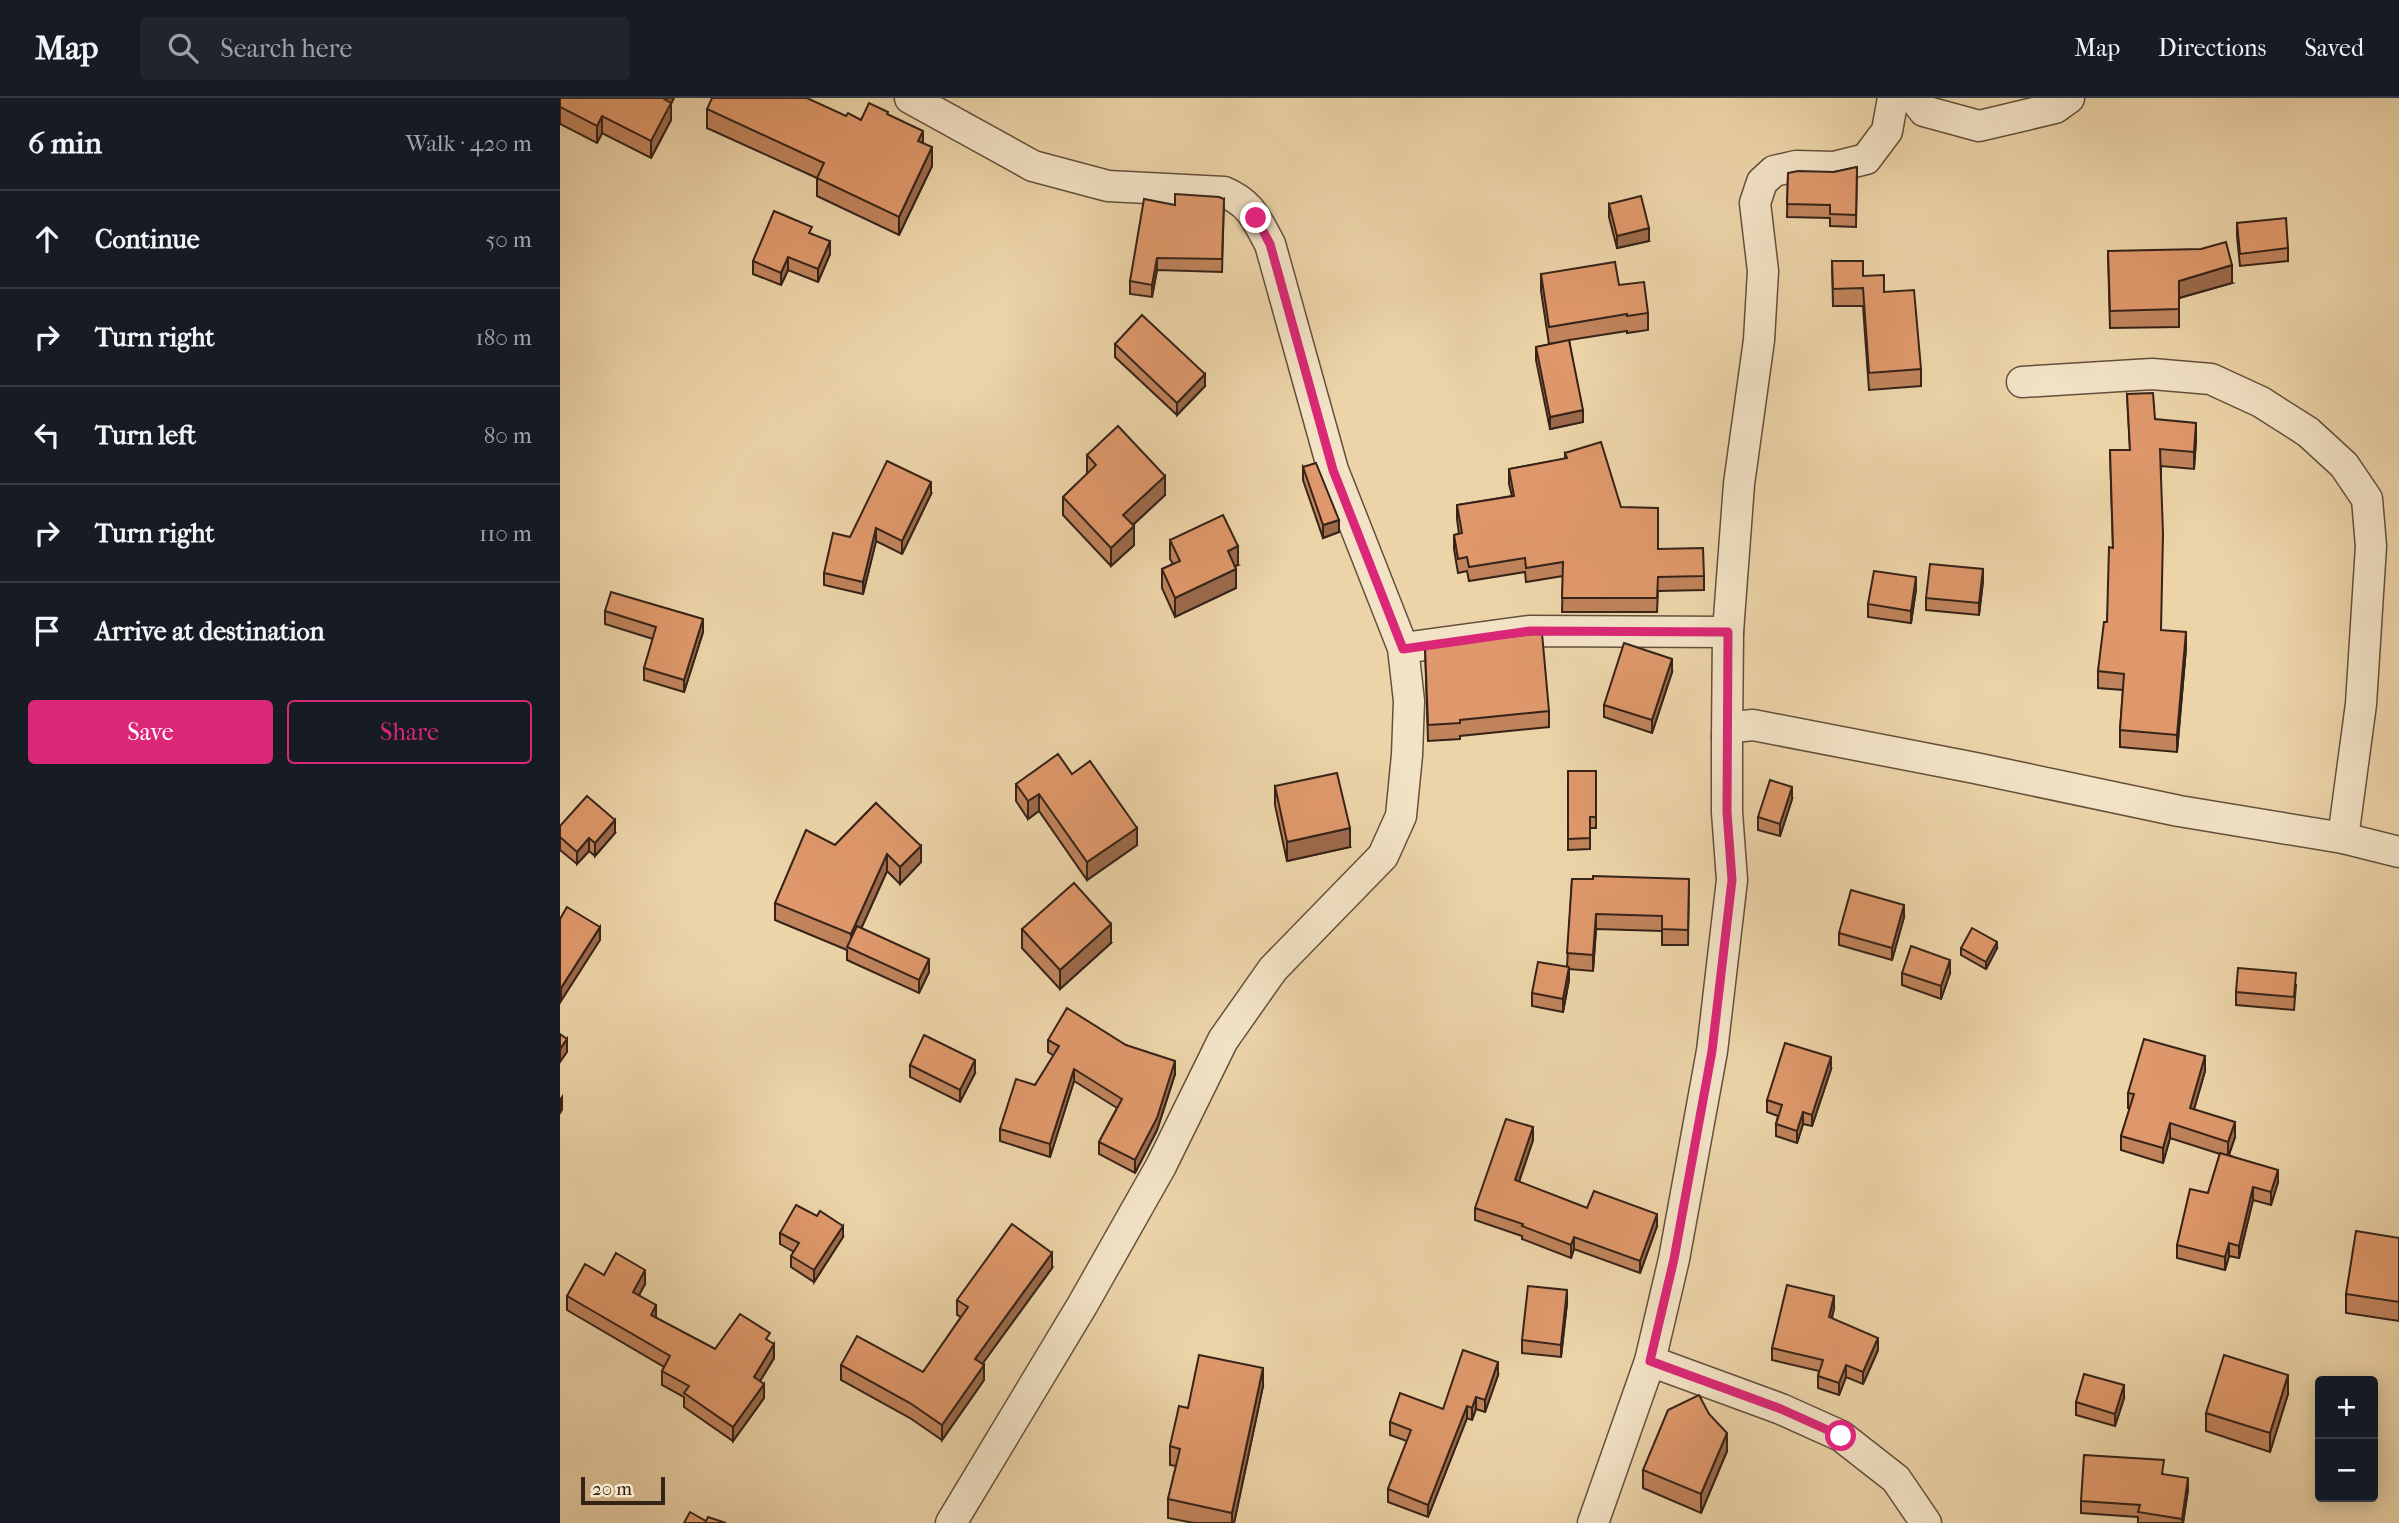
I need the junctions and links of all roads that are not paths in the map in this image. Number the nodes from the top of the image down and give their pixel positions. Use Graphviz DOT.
graph roads {
  1 [pos="910,98"];
  2 [pos="1893,98"];
  3 [pos="1914,98"];
  4 [pos="2069,98"];
  5 [pos="2022,382"];
  6 [pos="1728,632"];
  7 [pos="1403,649"];
  8 [pos="1727,737"];
  9 [pos="2343,838"];
  10 [pos="2399,852"];
  11 [pos="1650,1361"];
  12 [pos="951,1523"];
  13 [pos="1593,1523"];
  14 [pos="1926,1523"];
  1 -- 7 [label="street"];
  2 -- 6 [label="street"];
  3 -- 4 [label="street"];
  5 -- 9 [label="street"];
  6 -- 7 [label="street"];
  6 -- 8 [label="street"];
  7 -- 12 [label="street"];
  8 -- 9 [label="street"];
  8 -- 11 [label="street"];
  9 -- 10 [label="street"];
  11 -- 13 [label="street"];
  11 -- 14 [label="street"];
}
